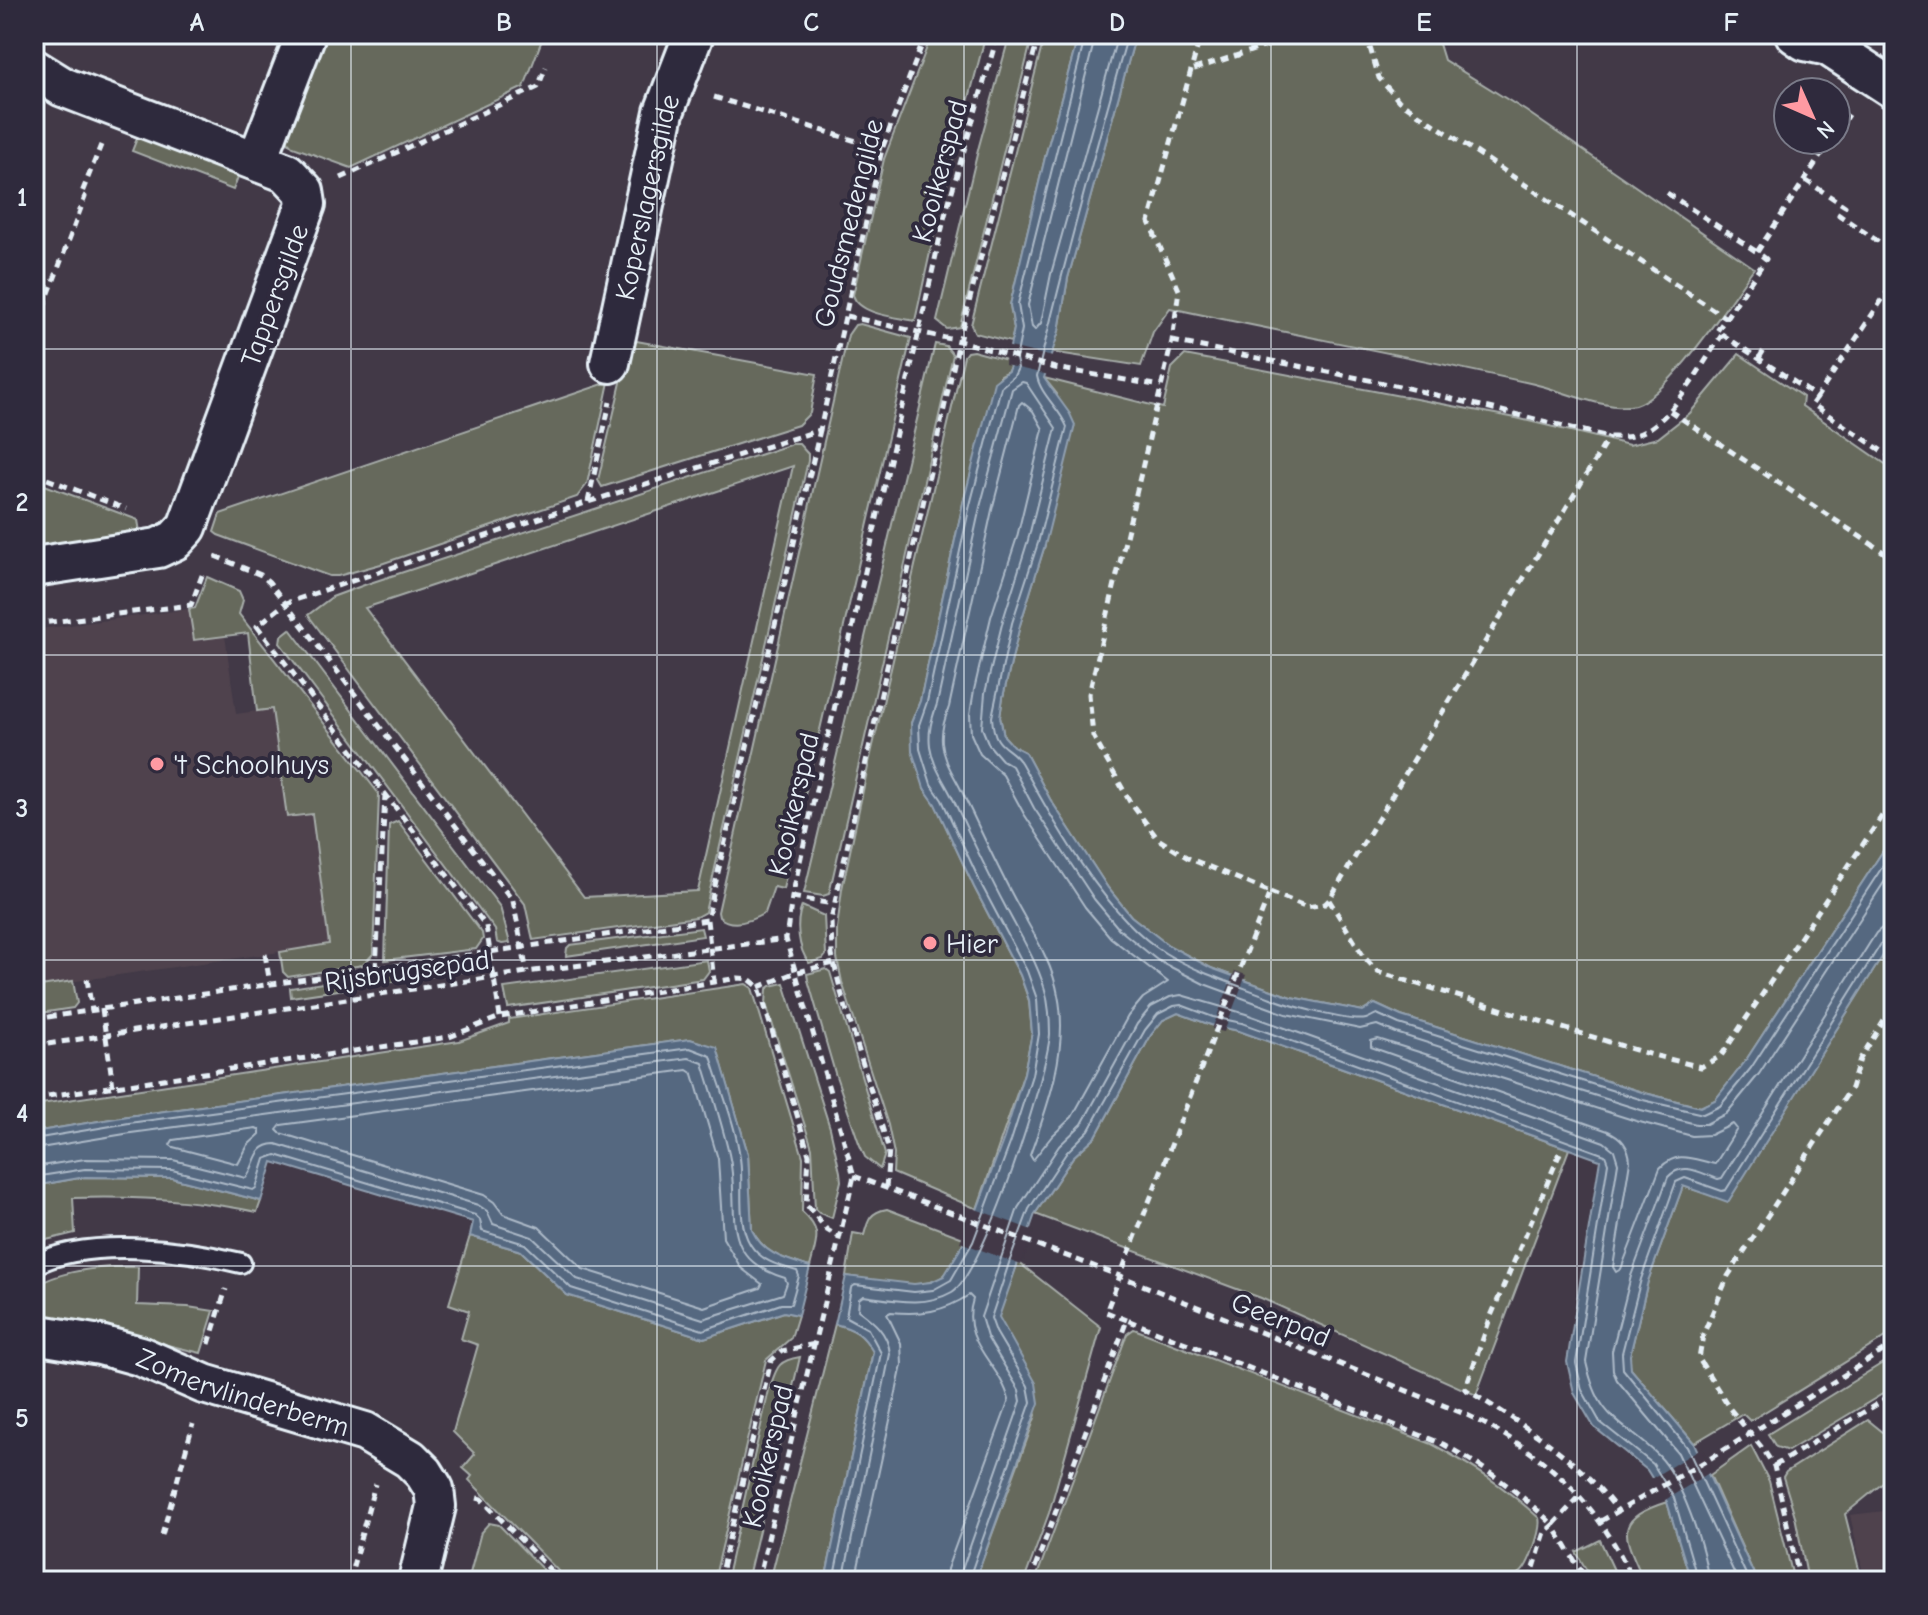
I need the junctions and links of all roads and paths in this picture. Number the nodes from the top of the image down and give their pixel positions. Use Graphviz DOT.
graph roads {
  1 [pos="306,34"];
  2 [pos="694,34"];
  3 [pos="926,34"];
  4 [pos="998,34"];
  5 [pos="1039,34"];
  6 [pos="1201,34"];
  7 [pos="1304,34"];
  8 [pos="1366,34"];
  9 [pos="1795,34"];
  10 [pos="546,67"];
  11 [pos="34,69"];
  12 [pos="1193,69"];
  13 [pos="674,85"];
  14 [pos="1894,89"];
  15 [pos="116,107"];
  16 [pos="882,149"];
  17 [pos="1821,156"];
  18 [pos="257,161"];
  19 [pos="1805,180"];
  20 [pos="304,191"];
  21 [pos="1667,193"];
  22 [pos="1757,252"];
  23 [pos="1894,252"];
  24 [pos="1894,282"];
  25 [pos="846,315"];
  26 [pos="1726,318"];
  27 [pos="920,332"];
  28 [pos="34,333"];
  29 [pos="1722,335"];
  30 [pos="959,341"];
  31 [pos="1172,341"];
  32 [pos="1766,347"];
  33 [pos="1759,358"];
  34 [pos="610,363"];
  35 [pos="1161,386"];
  36 [pos="1817,397"];
  37 [pos="1670,411"];
  38 [pos="820,430"];
  39 [pos="1609,437"];
  40 [pos="1894,459"];
  41 [pos="34,474"];
  42 [pos="588,502"];
  43 [pos="175,540"];
  44 [pos="210,554"];
  45 [pos="1894,559"];
  46 [pos="34,567"];
  47 [pos="286,603"];
  48 [pos="34,624"];
  49 [pos="385,794"];
  50 [pos="1894,798"];
  51 [pos="1270,892"];
  52 [pos="792,897"];
  53 [pos="1329,900"];
  54 [pos="833,904"];
  55 [pos="707,920"];
  56 [pos="786,939"];
  57 [pos="524,947"];
  58 [pos="710,947"];
  59 [pos="490,952"];
  60 [pos="265,954"];
  61 [pos="834,963"];
  62 [pos="376,969"];
  63 [pos="527,972"];
  64 [pos="794,973"];
  65 [pos="493,977"];
  66 [pos="87,979"];
  67 [pos="714,981"];
  68 [pos="270,985"];
  69 [pos="759,987"];
  70 [pos="1894,1005"];
  71 [pos="102,1009"];
  72 [pos="92,1011"];
  73 [pos="500,1017"];
  74 [pos="34,1019"];
  75 [pos="106,1035"];
  76 [pos="34,1046"];
  77 [pos="113,1086"];
  78 [pos="34,1098"];
  79 [pos="1560,1153"];
  80 [pos="854,1176"];
  81 [pos="886,1188"];
  82 [pos="839,1237"];
  83 [pos="241,1263"];
  84 [pos="34,1265"];
  85 [pos="1120,1276"];
  86 [pos="1127,1320"];
  87 [pos="216,1322"];
  88 [pos="34,1334"];
  89 [pos="815,1344"];
  90 [pos="1894,1344"];
  91 [pos="209,1345"];
  92 [pos="204,1384"];
  93 [pos="1894,1394"];
  94 [pos="1750,1432"];
  95 [pos="385,1444"];
  96 [pos="1774,1466"];
  97 [pos="434,1489"];
  98 [pos="1580,1496"];
  99 [pos="1618,1511"];
  100 [pos="1601,1521"];
  101 [pos="1553,1525"];
  102 [pos="162,1535"];
  103 [pos="34,1572"];
  104 [pos="1530,1580"];
  105 [pos="78,1581"];
  106 [pos="349,1581"];
  107 [pos="418,1581"];
  108 [pos="561,1581"];
  109 [pos="719,1581"];
  110 [pos="758,1581"];
  111 [pos="1030,1581"];
  112 [pos="1518,1581"];
  113 [pos="1587,1581"];
  114 [pos="1633,1581"];
  115 [pos="1800,1581"];
  1 -- 18 [label="street"];
  2 -- 13 [label="street, Koperslagersgilde"];
  3 -- 16 [label="path, Goudsmedengilde"];
  4 -- 27 [label="path, Kooikerspad"];
  5 -- 30 [label="path"];
  6 -- 12 [label="path"];
  7 -- 12 [label="path"];
  8 -- 26 [label="path"];
  9 -- 14 [label="street"];
  10 -- 20 [label="path"];
  11 -- 15 [label="street, Tappersgilde"];
  12 -- 31 [label="path"];
  13 -- 16 [label="path"];
  13 -- 34 [label="street, Koperslagersgilde"];
  15 -- 18 [label="street, Tappersgilde"];
  15 -- 28 [label="path"];
  16 -- 25 [label="path, Goudsmedengilde"];
  17 -- 19 [label="path"];
  18 -- 20 [label="street, Tappersgilde"];
  19 -- 22 [label="path"];
  19 -- 23 [label="path"];
  20 -- 43 [label="street, Tappersgilde"];
  21 -- 22 [label="path"];
  22 -- 26 [label="path"];
  24 -- 36 [label="path"];
  25 -- 27 [label="path"];
  25 -- 38 [label="path, Goudsmedengilde"];
  26 -- 29 [label="path"];
  27 -- 30 [label="path"];
  27 -- 52 [label="path, Kooikerspad"];
  29 -- 33 [label="path"];
  29 -- 37 [label="path"];
  30 -- 35 [label="path"];
  30 -- 54 [label="path"];
  31 -- 35 [label="path"];
  31 -- 39 [label="path"];
  32 -- 33 [label="path"];
  33 -- 36 [label="path"];
  34 -- 42 [label="path"];
  35 -- 51 [label="path"];
  36 -- 40 [label="path"];
  37 -- 39 [label="path"];
  37 -- 45 [label="path"];
  38 -- 42 [label="path"];
  38 -- 55 [label="path, Goudsmedengilde"];
  39 -- 53 [label="path"];
  41 -- 43 [label="path"];
  42 -- 47 [label="path"];
  43 -- 44 [label="path"];
  43 -- 46 [label="street"];
  44 -- 47 [label="path"];
  44 -- 48 [label="path"];
  47 -- 49 [label="path"];
  47 -- 57 [label="path"];
  49 -- 59 [label="path"];
  49 -- 62 [label="path"];
  50 -- 53 [label="path"];
  51 -- 53 [label="path"];
  51 -- 85 [label="path"];
  52 -- 54 [label="path"];
  52 -- 56 [label="path, Kooikerspad"];
  54 -- 61 [label="path"];
  55 -- 57 [label="path"];
  55 -- 58 [label="path, Goudsmedengilde"];
  56 -- 58 [label="path, Rijsbrugsepad"];
  56 -- 64 [label="path, Kooikerspad"];
  57 -- 59 [label="path"];
  57 -- 63 [label="path"];
  58 -- 63 [label="path, Rijsbrugsepad"];
  58 -- 67 [label="path, Goudsmedengilde"];
  59 -- 62 [label="path"];
  59 -- 65 [label="path"];
  60 -- 68 [label="path"];
  61 -- 64 [label="path"];
  61 -- 81 [label="path"];
  62 -- 68 [label="path"];
  63 -- 65 [label="path, Rijsbrugsepad"];
  64 -- 69 [label="path"];
  64 -- 80 [label="path, Kooikerspad"];
  65 -- 73 [label="path"];
  65 -- 75 [label="path, Rijsbrugsepad"];
  66 -- 72 [label="path"];
  67 -- 69 [label="path"];
  67 -- 73 [label="path"];
  68 -- 71 [label="path"];
  69 -- 82 [label="path"];
  70 -- 94 [label="path"];
  71 -- 72 [label="path"];
  71 -- 75 [label="path"];
  72 -- 74 [label="path"];
  73 -- 77 [label="path"];
  75 -- 76 [label="path, Rijsbrugsepad"];
  75 -- 77 [label="path"];
  77 -- 78 [label="path"];
  79 -- 99 [label="path"];
  80 -- 81 [label="path, Geerpad"];
  80 -- 82 [label="path, Kooikerspad"];
  81 -- 85 [label="path, Geerpad"];
  82 -- 89 [label="path, Kooikerspad"];
  83 -- 84 [label="lane"];
  85 -- 86 [label="path"];
  85 -- 98 [label="path, Geerpad"];
  86 -- 101 [label="path"];
  86 -- 111 [label="path"];
  87 -- 91 [label="path"];
  88 -- 92 [label="street, Zomervlinderberm"];
  89 -- 109 [label="path"];
  89 -- 110 [label="path, Kooikerspad"];
  90 -- 94 [label="path"];
  92 -- 95 [label="street, Zomervlinderberm"];
  92 -- 102 [label="path"];
  93 -- 96 [label="path"];
  94 -- 96 [label="path"];
  94 -- 99 [label="path"];
  95 -- 97 [label="street, Zomervlinderberm"];
  95 -- 106 [label="path"];
  96 -- 115 [label="path"];
  97 -- 107 [label="street"];
  97 -- 108 [label="path"];
  98 -- 100 [label="path, Geerpad"];
  98 -- 101 [label="path"];
  99 -- 100 [label="path"];
  100 -- 114 [label="path, Geerpad"];
  101 -- 104 [label="path"];
  101 -- 113 [label="path"];
  103 -- 105 [label="path"];
  104 -- 112 [label="path"];
}
